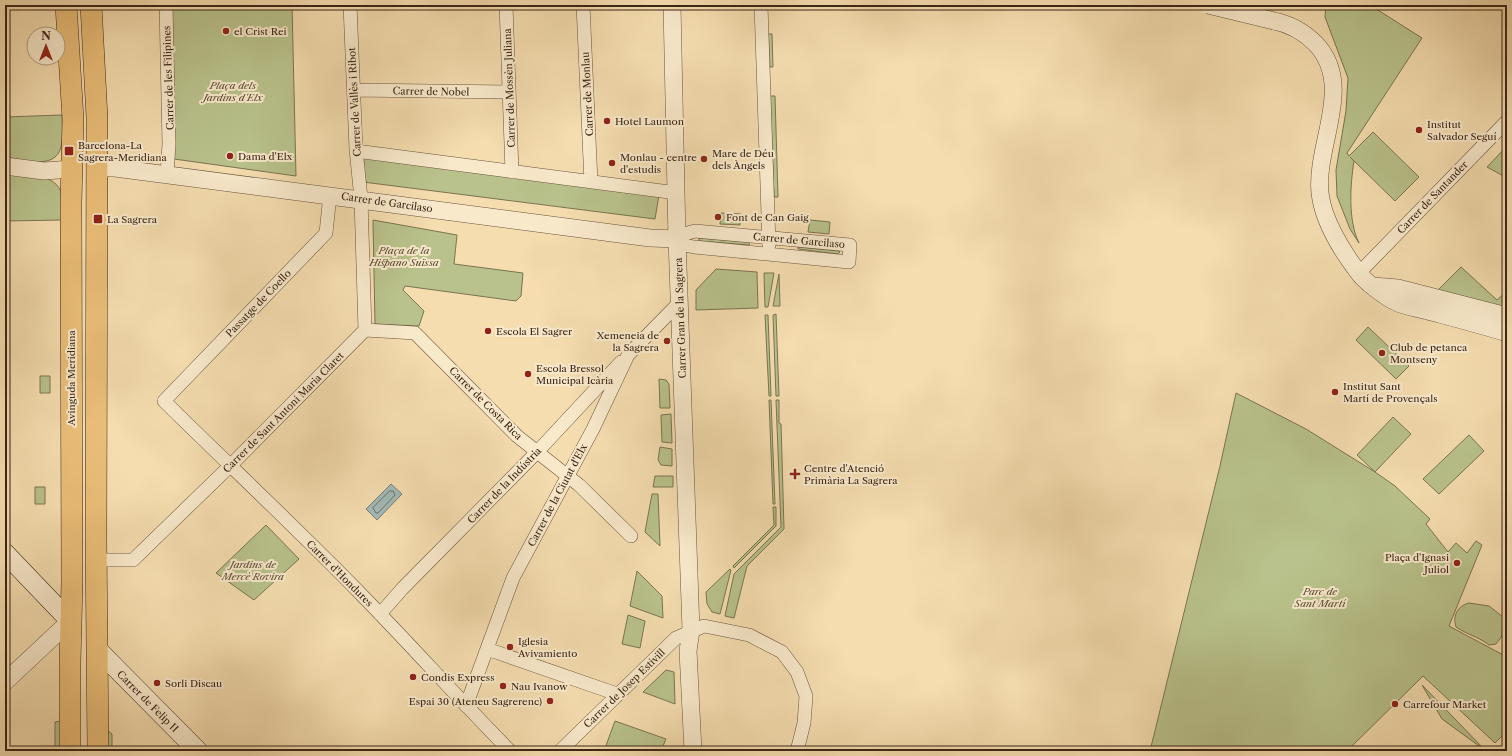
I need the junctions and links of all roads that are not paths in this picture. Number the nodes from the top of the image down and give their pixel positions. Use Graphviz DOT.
graph roads {
  1 [pos="66,5"];
  2 [pos="91,5"];
  3 [pos="166,5"];
  4 [pos="350,5"];
  5 [pos="506,5"];
  6 [pos="583,5"];
  7 [pos="672,5"];
  8 [pos="761,5"];
  9 [pos="1208,5"];
  10 [pos="354,90"];
  11 [pos="509,92"];
  12 [pos="1507,121"];
  13 [pos="356,151"];
  14 [pos="5,166"];
  15 [pos="96,168"];
  16 [pos="72,169"];
  17 [pos="512,172"];
  18 [pos="167,174"];
  19 [pos="590,182"];
  20 [pos="677,193"];
  21 [pos="330,195"];
  22 [pos="361,199"];
  23 [pos="769,237"];
  24 [pos="677,239"];
  25 [pos="769,253"];
  26 [pos="1358,274"];
  27 [pos="1373,286"];
  28 [pos="679,304"];
  29 [pos="1507,316"];
  30 [pos="365,330"];
  31 [pos="1507,332"];
  32 [pos="628,355"];
  33 [pos="164,401"];
  34 [pos="538,451"];
  35 [pos="230,466"];
  36 [pos="567,475"];
  37 [pos="631,536"];
  38 [pos="5,553"];
  39 [pos="96,560"];
  40 [pos="380,614"];
  41 [pos="70,621"];
  42 [pos="691,630"];
  43 [pos="488,649"];
  44 [pos="98,650"];
  45 [pos="5,682"];
  46 [pos="617,694"];
  47 [pos="466,706"];
  48 [pos="70,751"];
  49 [pos="98,751"];
  50 [pos="198,751"];
  51 [pos="510,751"];
  52 [pos="560,751"];
  53 [pos="693,751"];
  54 [pos="703,751"];
  55 [pos="797,751"];
  1 -- 16 [label="main road, Avinguda Meridiana"];
  2 -- 15 [label="main road"];
  3 -- 18 [label="street, Carrer de les Filipines"];
  4 -- 10 [label="street, Carrer de Vallès i Ribot"];
  5 -- 11 [label="street, Carrer de Mossèn Juliana"];
  6 -- 19 [label="street, Carrer de Monlau"];
  7 -- 20 [label="street, Carrer Gran de la Sagrera"];
  8 -- 23 [label="street"];
  9 -- 26 [label="street, bridge"];
  10 -- 11 [label="street, Carrer de Nobel"];
  10 -- 13 [label="street, Carrer de Vallès i Ribot"];
  11 -- 17 [label="street, Carrer de Mossèn Juliana"];
  12 -- 26 [label="street, Carrer de Santander"];
  13 -- 17 [label="street"];
  13 -- 22 [label="street, Carrer de Vallès i Ribot"];
  14 -- 16 [label="street"];
  15 -- 16 [label="main road"];
  15 -- 18 [label="street, Carrer de Garcilaso"];
  15 -- 39 [label="main road"];
  16 -- 41 [label="main road, Avinguda Meridiana"];
  17 -- 19 [label="street"];
  18 -- 21 [label="street, Carrer de Garcilaso"];
  19 -- 20 [label="street"];
  20 -- 24 [label="street, Carrer Gran de la Sagrera"];
  21 -- 22 [label="street, Carrer de Garcilaso"];
  21 -- 33 [label="street, Passatge de Coello"];
  22 -- 24 [label="street, Carrer de Garcilaso"];
  22 -- 30 [label="street"];
  23 -- 24 [label="street, Carrer de Garcilaso"];
  23 -- 25 [label="street"];
  23 -- 25 [label="street, Carrer de Garcilaso"];
  24 -- 25 [label="street, Carrer de Garcilaso"];
  24 -- 28 [label="street, Carrer Gran de la Sagrera"];
  26 -- 27 [label="street"];
  27 -- 29 [label="street"];
  27 -- 31 [label="street"];
  28 -- 32 [label="street, Carrer de la Ciutat d'Elx"];
  28 -- 42 [label="street, Carrer Gran de la Sagrera"];
  30 -- 34 [label="street, Carrer de Costa Rica"];
  30 -- 35 [label="street, Carrer de Sant Antoni Maria Claret"];
  32 -- 34 [label="street, Carrer de la Indústria"];
  32 -- 36 [label="street, Carrer de la Ciutat d'Elx"];
  33 -- 35 [label="street, Carrer d'Hondures"];
  34 -- 36 [label="street, Carrer de Costa Rica"];
  34 -- 40 [label="street, Carrer de la Indústria"];
  35 -- 39 [label="street, Carrer de Sant Antoni Maria Claret"];
  35 -- 40 [label="street, Carrer d'Hondures"];
  36 -- 37 [label="street, Carrer de Costa Rica"];
  36 -- 43 [label="street, Carrer de la Ciutat d'Elx"];
  38 -- 41 [label="main road"];
  39 -- 44 [label="main road"];
  40 -- 47 [label="street, Carrer d'Hondures"];
  41 -- 44 [label="main road"];
  41 -- 45 [label="street"];
  41 -- 48 [label="main road, Avinguda Meridiana"];
  42 -- 46 [label="street, Carrer de Josep Estivill"];
  42 -- 53 [label="street, Carrer Gran de la Sagrera"];
  42 -- 54 [label="street, Carrer Gran de la Sagrera"];
  42 -- 55 [label="street"];
  43 -- 46 [label="street"];
  43 -- 47 [label="street, Carrer de la Ciutat d'Elx"];
  44 -- 49 [label="main road"];
  44 -- 50 [label="main road, Carrer de Felip II"];
  46 -- 52 [label="street, Carrer de Josep Estivill"];
  47 -- 51 [label="street, Carrer d'Hondures"];
}
